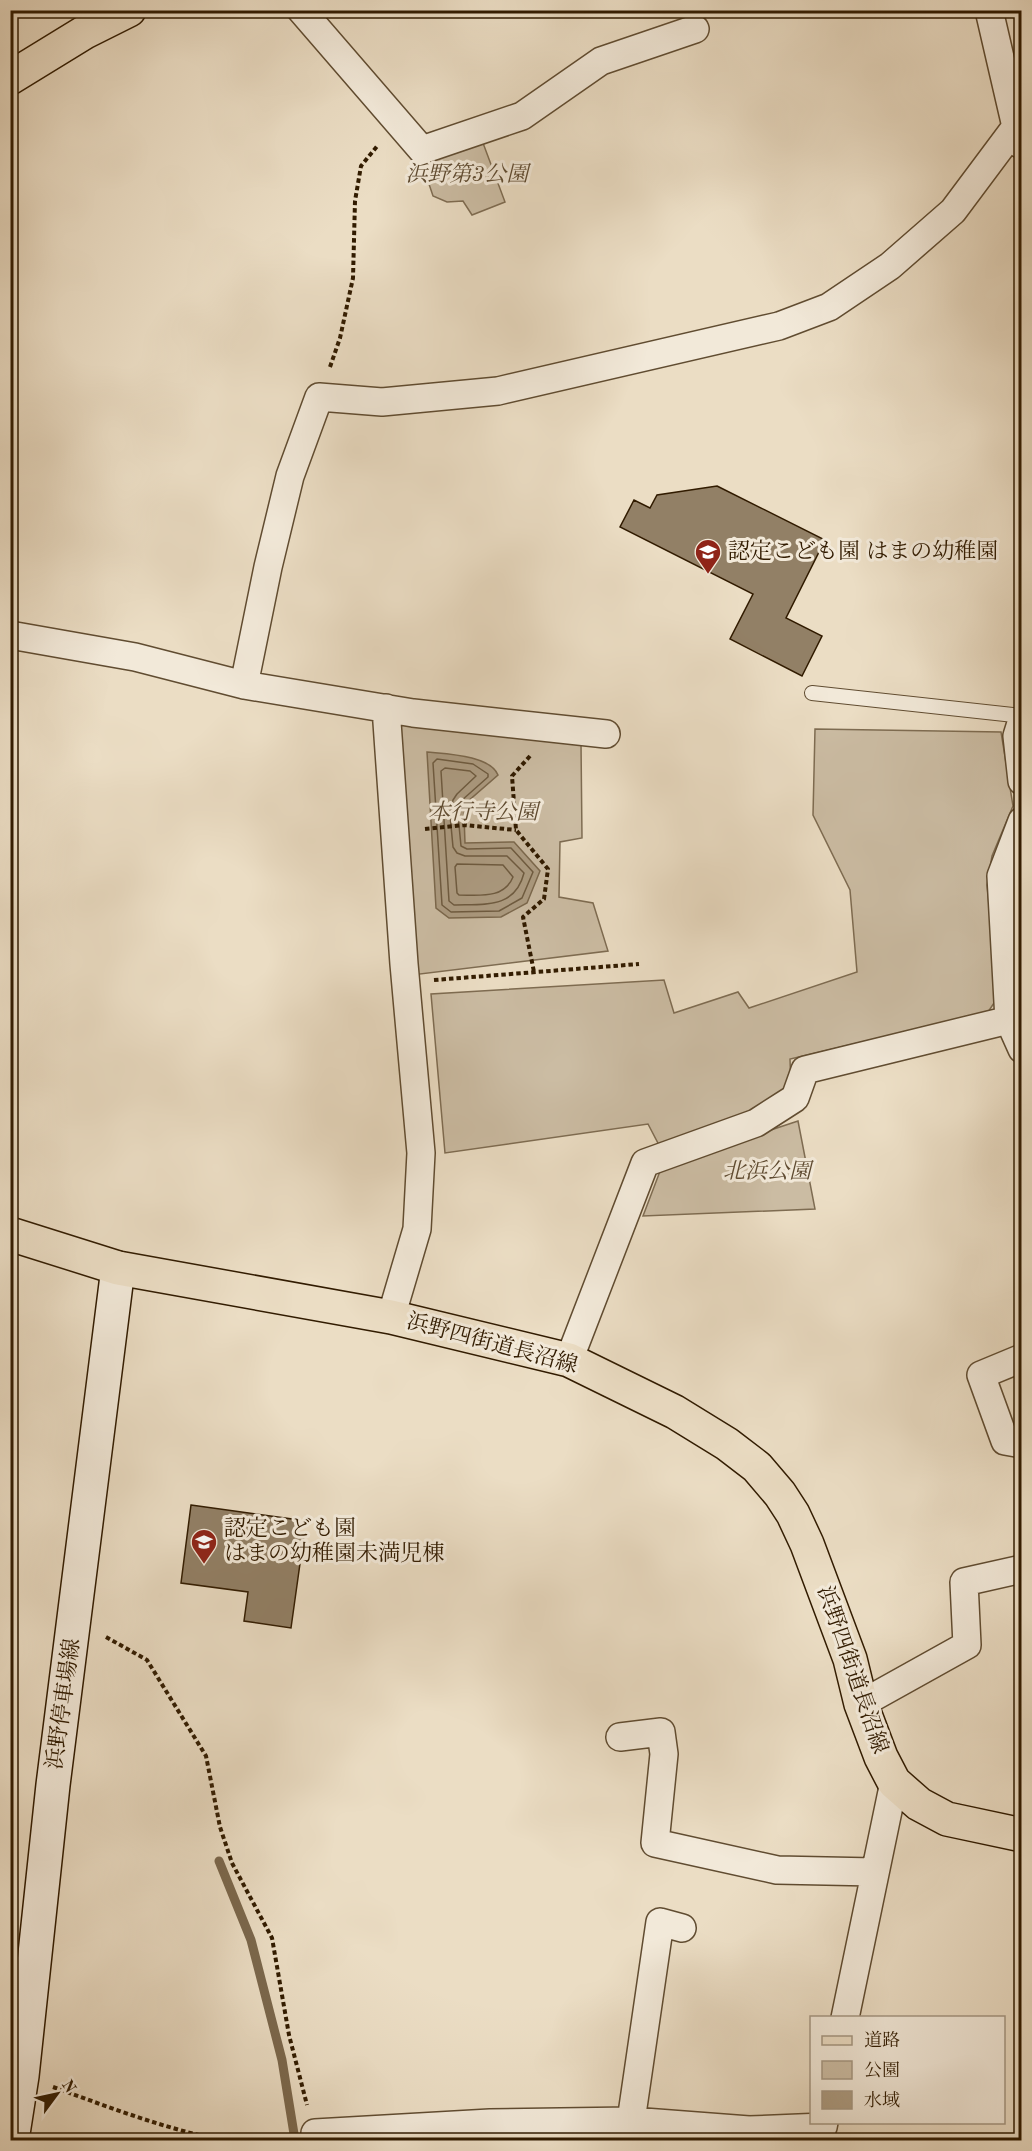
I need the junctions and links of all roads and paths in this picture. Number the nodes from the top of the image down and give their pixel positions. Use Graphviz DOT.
graph roads {
  1 [pos="129,10"];
  2 [pos="301,10"];
  3 [pos="989,10"];
  4 [pos="695,29"];
  5 [pos="10,78"];
  6 [pos="399,122"];
  7 [pos="1018,138"];
  8 [pos="319,397"];
  9 [pos="10,635"];
  10 [pos="244,685"];
  11 [pos="812,693"];
  12 [pos="386,708"];
  13 [pos="1022,718"];
  14 [pos="556,729"];
  15 [pos="606,734"];
  16 [pos="1022,781"];
  17 [pos="1022,821"];
  18 [pos="430,828"];
  19 [pos="516,830"];
  20 [pos="639,964"];
  21 [pos="534,972"];
  22 [pos="406,982"];
  23 [pos="1010,1020"];
  24 [pos="1022,1050"];
  25 [pos="10,1234"];
  26 [pos="118,1268"];
  27 [pos="391,1317"];
  28 [pos="1022,1358"];
  29 [pos="569,1360"];
  30 [pos="1022,1444"];
  31 [pos="1022,1569"];
  32 [pos="75,1622"];
  33 [pos="861,1704"];
  34 [pos="620,1737"];
  35 [pos="894,1782"];
  36 [pos="1022,1834"];
  37 [pos="875,1872"];
  38 [pos="682,1928"];
  39 [pos="845,2016"];
  40 [pos="22,2076"];
  41 [pos="631,2121"];
  42 [pos="824,2124"];
  43 [pos="490,2132"];
  44 [pos="749,2135"];
  45 [pos="316,2137"];
  46 [pos="12,2140"];
  1 -- 5 [label="main road"];
  2 -- 6 [label="street"];
  3 -- 7 [label="street"];
  4 -- 6 [label="street"];
  6 -- 8 [label="path"];
  7 -- 8 [label="street"];
  8 -- 10 [label="street"];
  9 -- 10 [label="street"];
  10 -- 12 [label="street"];
  11 -- 13 [label="lane"];
  12 -- 14 [label="street"];
  12 -- 22 [label="street"];
  13 -- 16 [label="street"];
  14 -- 15 [label="street"];
  14 -- 19 [label="path"];
  17 -- 23 [label="street"];
  18 -- 19 [label="path"];
  19 -- 21 [label="path"];
  20 -- 21 [label="path"];
  21 -- 22 [label="path"];
  22 -- 27 [label="street"];
  23 -- 24 [label="street"];
  23 -- 29 [label="street"];
  25 -- 26 [label="main road, 浜野四街道長沼線"];
  26 -- 27 [label="main road, 浜野四街道長沼線"];
  26 -- 32 [label="main road, 浜野停車場線"];
  27 -- 29 [label="main road, 浜野四街道長沼線"];
  28 -- 30 [label="street"];
  29 -- 33 [label="main road, 浜野四街道長沼線"];
  31 -- 33 [label="street"];
  32 -- 40 [label="main road, 浜野停車場線"];
  32 -- 45 [label="path"];
  33 -- 35 [label="main road, 浜野四街道長沼線"];
  34 -- 37 [label="street"];
  35 -- 36 [label="main road, 浜野四街道長沼線"];
  35 -- 37 [label="street"];
  37 -- 39 [label="street"];
  38 -- 41 [label="street"];
  40 -- 45 [label="path"];
  40 -- 46 [label="main road, 浜野停車場線"];
  41 -- 43 [label="street"];
  41 -- 44 [label="street"];
  42 -- 44 [label="street"];
  43 -- 45 [label="street"];
}
